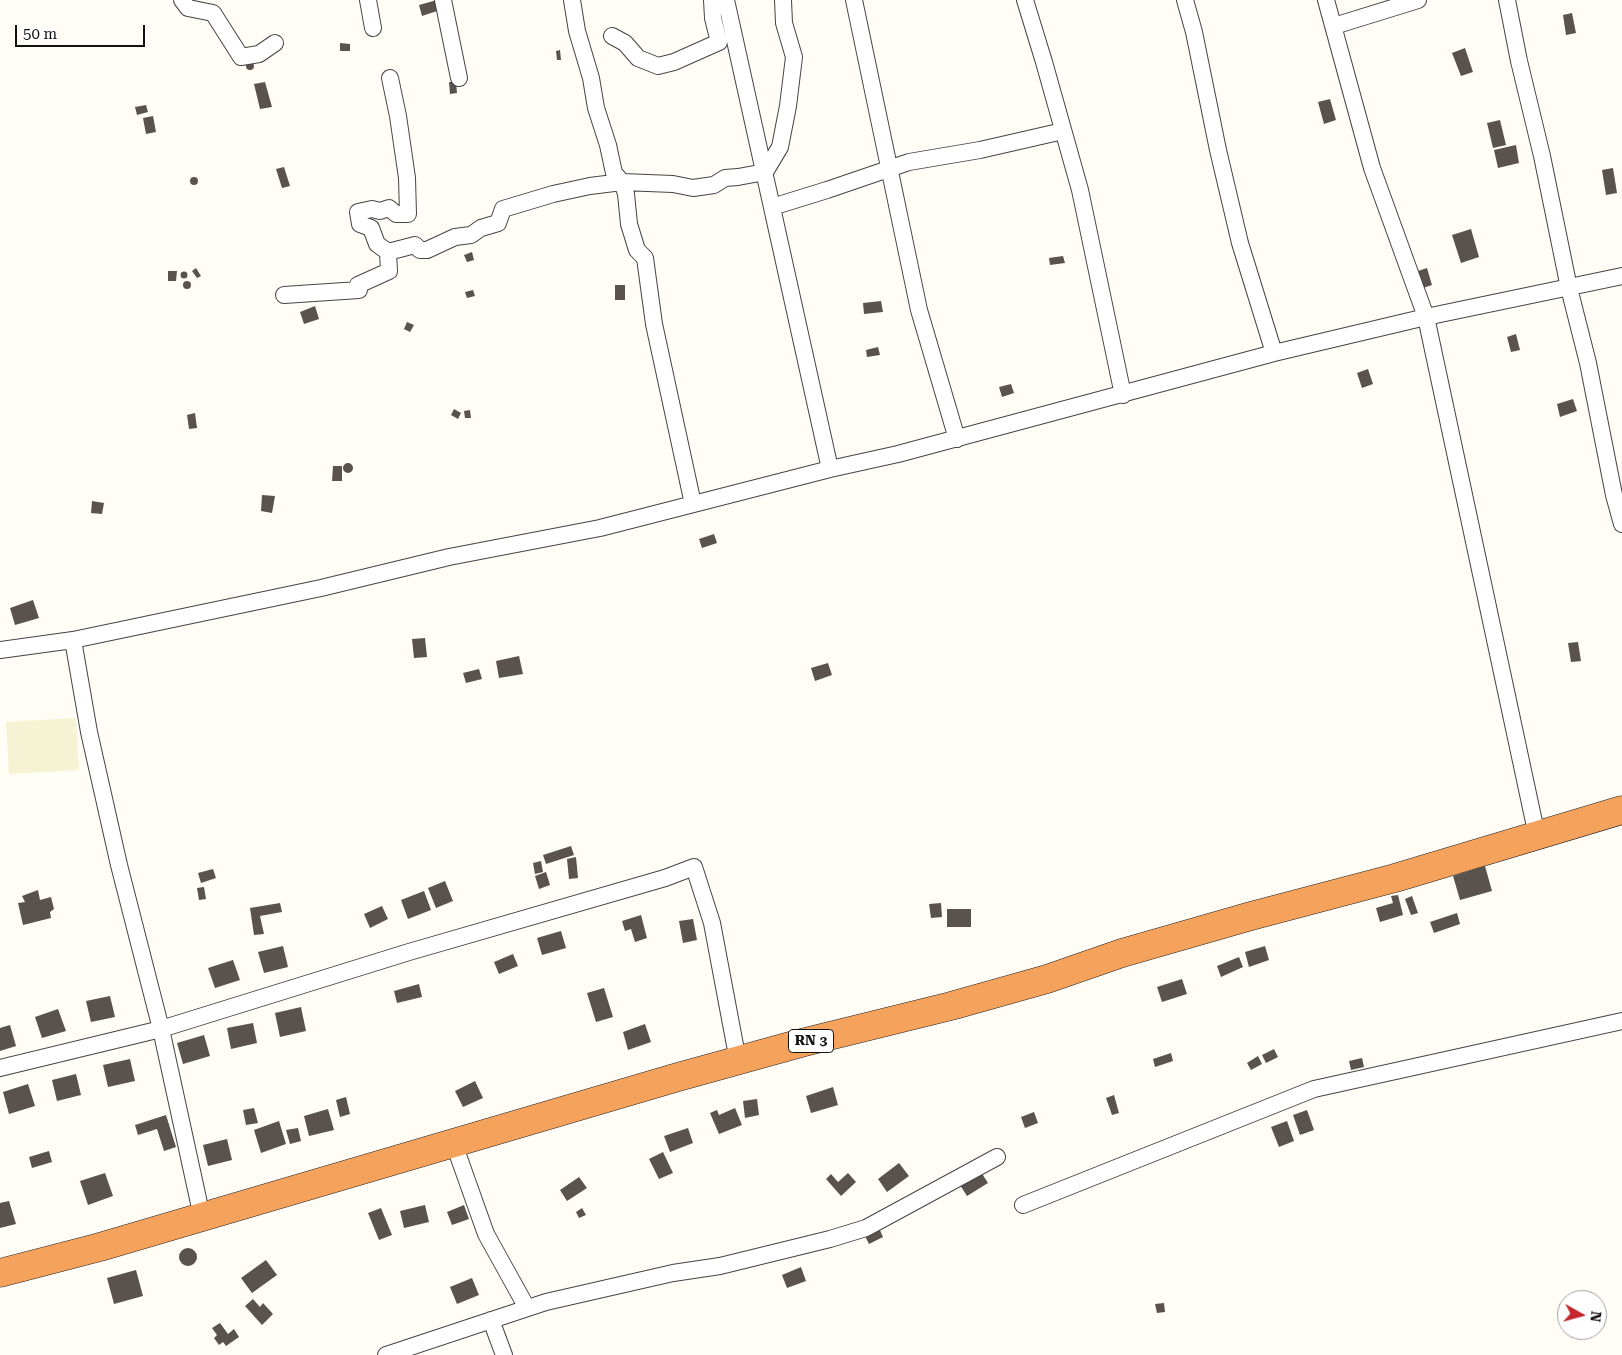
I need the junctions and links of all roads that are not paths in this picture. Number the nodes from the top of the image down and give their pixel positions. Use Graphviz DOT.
graph roads {
  1 [pos="182,0"];
  2 [pos="368,0"];
  3 [pos="443,0"];
  4 [pos="572,0"];
  5 [pos="712,0"];
  6 [pos="726,0"];
  7 [pos="783,0"];
  8 [pos="854,0"];
  9 [pos="1025,0"];
  10 [pos="1185,0"];
  11 [pos="1326,0"];
  12 [pos="1418,0"];
  13 [pos="1507,0"];
  14 [pos="1334,26"];
  15 [pos="373,28"];
  16 [pos="612,36"];
  17 [pos="275,44"];
  18 [pos="390,78"];
  19 [pos="459,78"];
  20 [pos="1064,131"];
  21 [pos="889,170"];
  22 [pos="765,172"];
  23 [pos="622,182"];
  24 [pos="772,207"];
  25 [pos="388,252"];
  26 [pos="1622,276"];
  27 [pos="1569,288"];
  28 [pos="284,295"];
  29 [pos="1426,317"];
  30 [pos="1274,353"];
  31 [pos="1123,395"];
  32 [pos="957,439"];
  33 [pos="830,468"];
  34 [pos="693,504"];
  35 [pos="1622,524"];
  36 [pos="73,640"];
  37 [pos="0,650"];
  38 [pos="1622,810"];
  39 [pos="1537,836"];
  40 [pos="1622,1021"];
  41 [pos="161,1029"];
  42 [pos="738,1061"];
  43 [pos="0,1068"];
  44 [pos="454,1144"];
  45 [pos="997,1156"];
  46 [pos="1023,1205"];
  47 [pos="202,1217"];
  48 [pos="0,1272"];
  49 [pos="527,1308"];
  50 [pos="491,1320"];
  51 [pos="386,1355"];
  52 [pos="504,1355"];
  1 -- 17 [label="street"];
  2 -- 15 [label="street"];
  3 -- 19 [label="street"];
  4 -- 23 [label="street"];
  5 -- 16 [label="street"];
  6 -- 22 [label="street"];
  7 -- 22 [label="street"];
  8 -- 21 [label="street"];
  9 -- 20 [label="street"];
  10 -- 30 [label="street"];
  11 -- 14 [label="street"];
  12 -- 14 [label="street"];
  13 -- 27 [label="street"];
  14 -- 29 [label="street"];
  18 -- 25 [label="street"];
  20 -- 21 [label="street"];
  20 -- 31 [label="street"];
  21 -- 24 [label="street"];
  21 -- 32 [label="street"];
  22 -- 23 [label="street"];
  22 -- 24 [label="street"];
  23 -- 25 [label="street"];
  23 -- 34 [label="street"];
  24 -- 33 [label="street"];
  25 -- 28 [label="street"];
  26 -- 27 [label="street"];
  27 -- 29 [label="street"];
  27 -- 35 [label="street"];
  29 -- 30 [label="street"];
  29 -- 39 [label="street"];
  30 -- 31 [label="street"];
  31 -- 32 [label="street"];
  32 -- 33 [label="street"];
  33 -- 34 [label="street"];
  34 -- 36 [label="street"];
  36 -- 37 [label="street"];
  36 -- 41 [label="street"];
  38 -- 39 [label="highway, RN 3"];
  39 -- 42 [label="highway, RN 3"];
  40 -- 46 [label="street"];
  41 -- 42 [label="street"];
  41 -- 43 [label="street"];
  41 -- 47 [label="street"];
  42 -- 44 [label="highway, RN 3"];
  44 -- 47 [label="highway, RN 3"];
  44 -- 49 [label="street"];
  45 -- 49 [label="street"];
  47 -- 48 [label="highway, RN 3"];
  49 -- 50 [label="street"];
  50 -- 51 [label="street"];
  50 -- 52 [label="street"];
}
